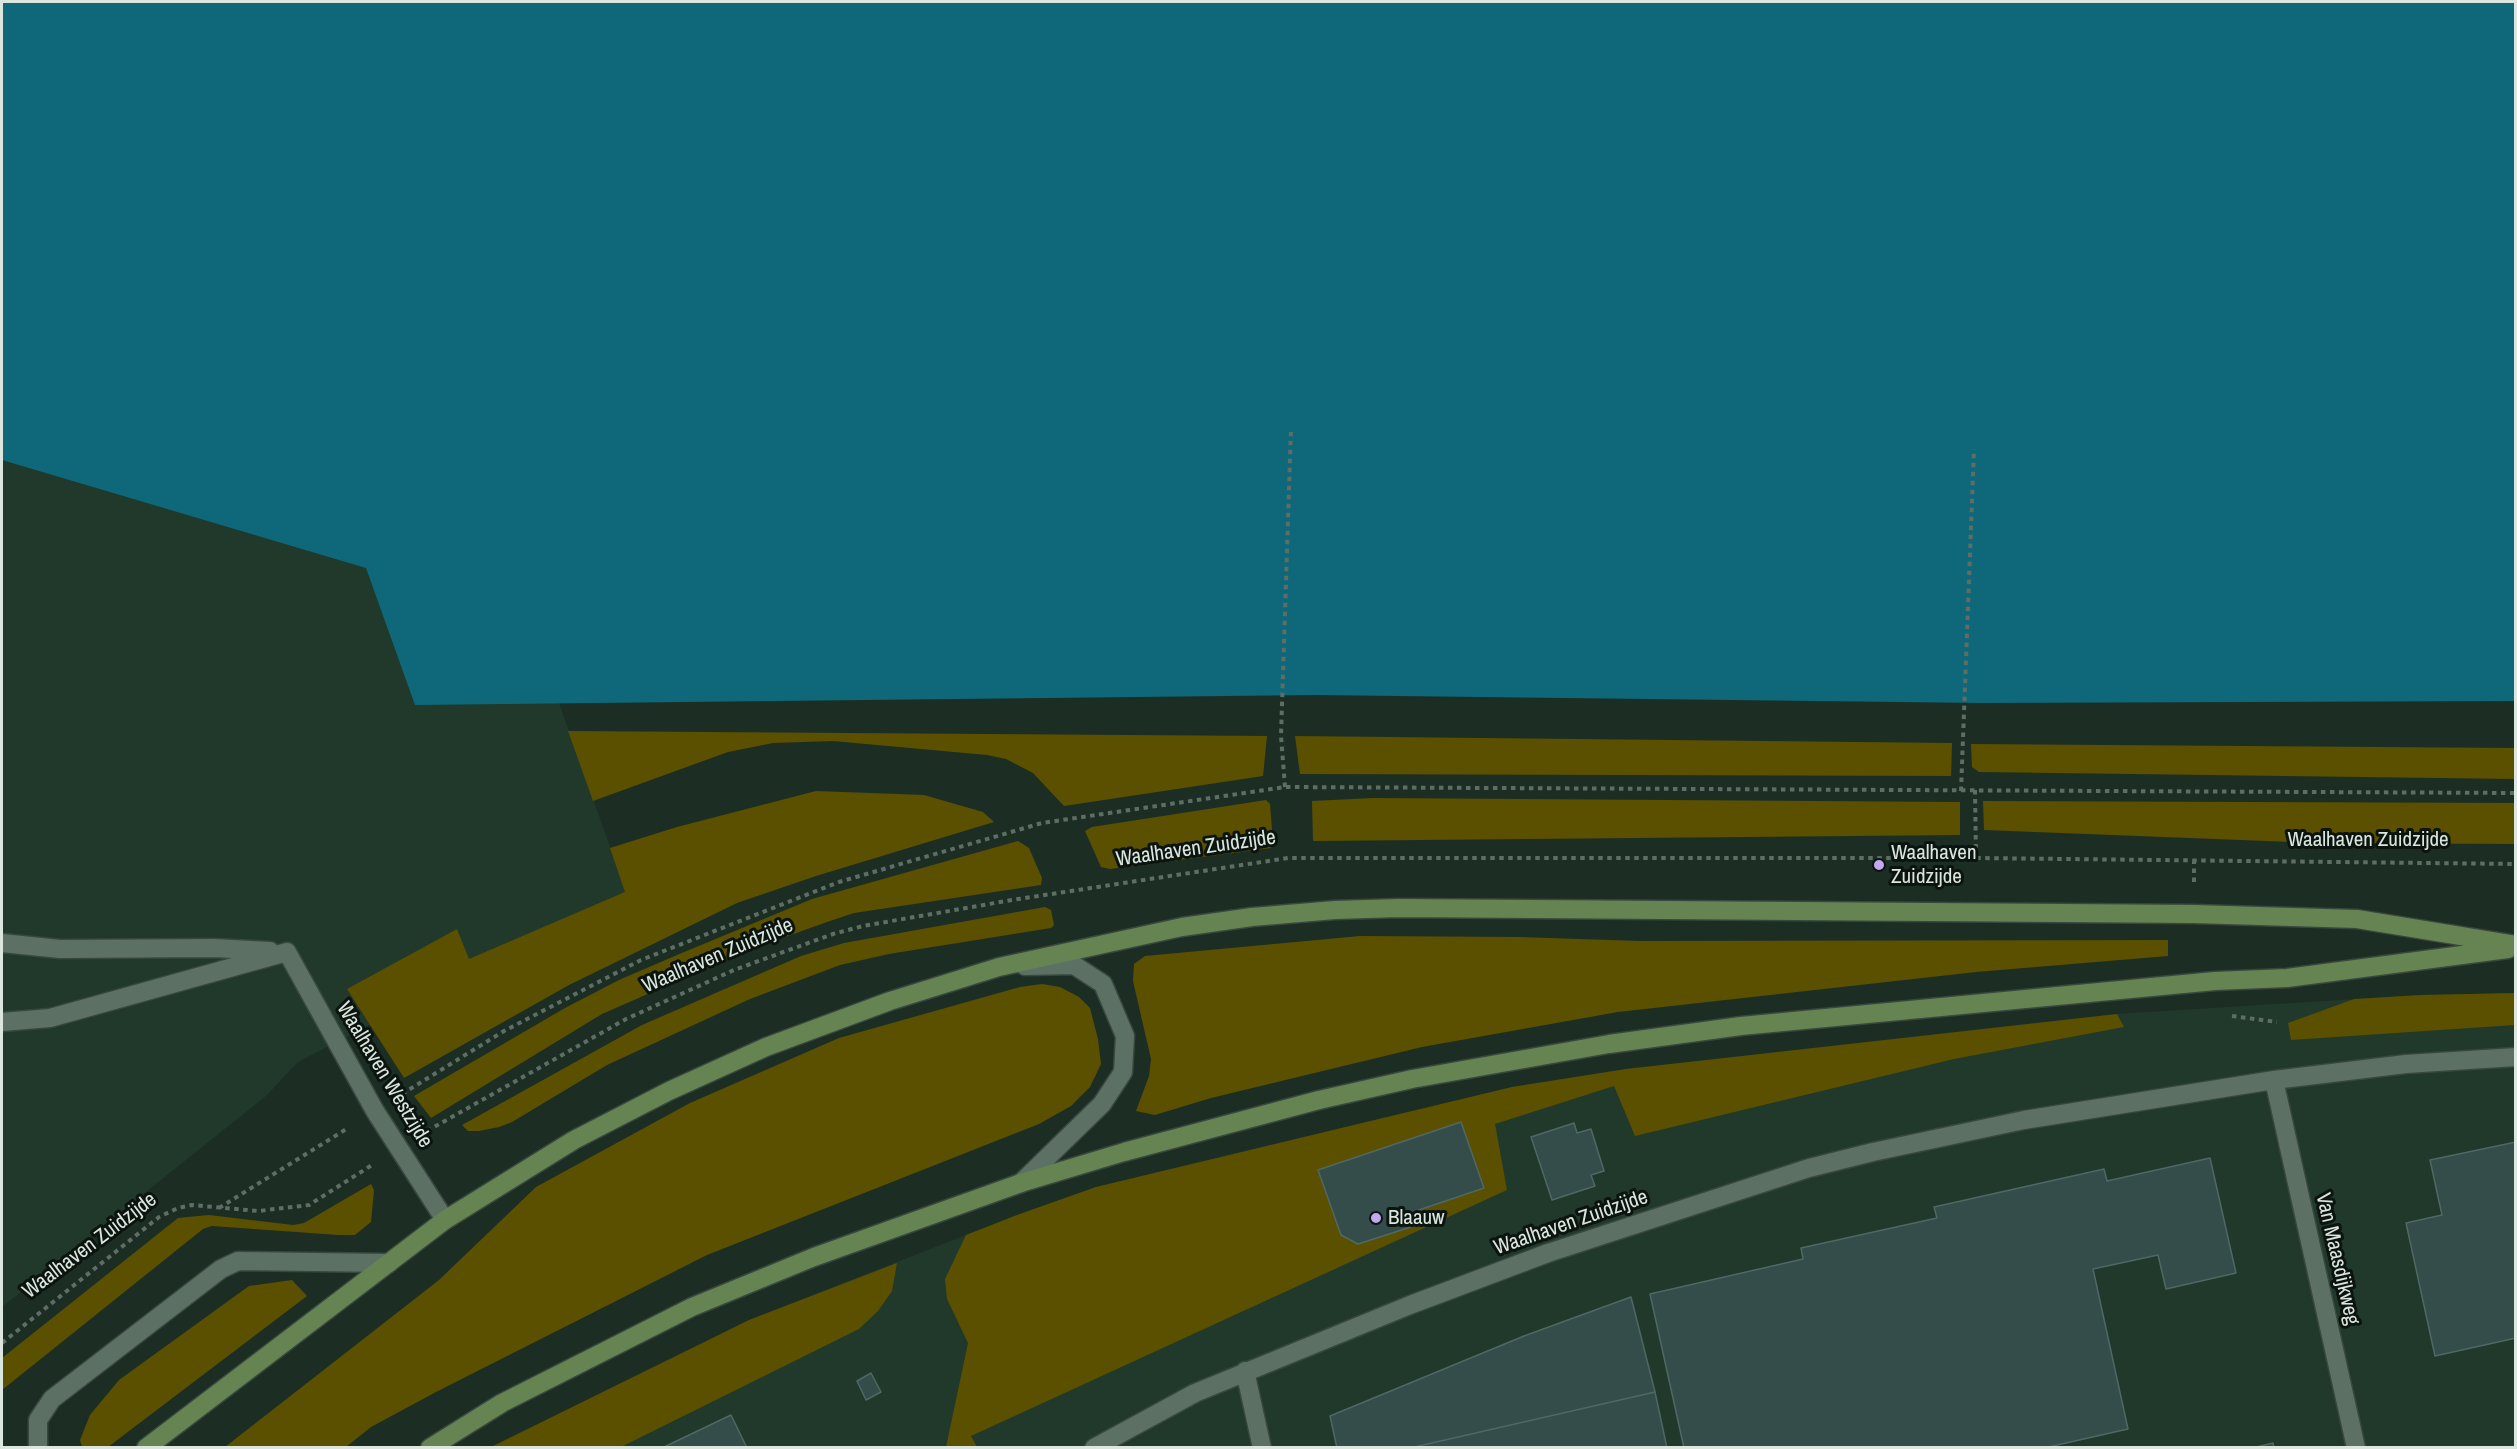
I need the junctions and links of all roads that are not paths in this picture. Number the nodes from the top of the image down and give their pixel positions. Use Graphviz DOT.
graph roads {
  1 [pos="2,944"];
  2 [pos="2516,946"];
  3 [pos="287,952"];
  4 [pos="999,967"];
  5 [pos="2,1022"];
  6 [pos="2516,1057"];
  7 [pos="2274,1080"];
  8 [pos="1022,1183"];
  9 [pos="445,1220"];
  10 [pos="389,1263"];
  11 [pos="1245,1371"];
  12 [pos="38,1448"];
  13 [pos="146,1448"];
  14 [pos="430,1448"];
  15 [pos="1094,1448"];
  16 [pos="1262,1448"];
  17 [pos="2356,1448"];
  1 -- 3 [label="street"];
  2 -- 4 [label="main road"];
  2 -- 8 [label="main road"];
  3 -- 5 [label="street"];
  3 -- 9 [label="street, Waalhaven Westzijde"];
  4 -- 8 [label="street"];
  4 -- 9 [label="main road"];
  6 -- 7 [label="street, Waalhaven Zuidzijde"];
  7 -- 11 [label="street, Waalhaven Zuidzijde"];
  7 -- 17 [label="street, Van Maasdijkweg"];
  8 -- 14 [label="main road"];
  9 -- 10 [label="main road"];
  10 -- 12 [label="street"];
  10 -- 13 [label="main road"];
  11 -- 15 [label="street, Waalhaven Zuidzijde"];
  11 -- 16 [label="street"];
}
